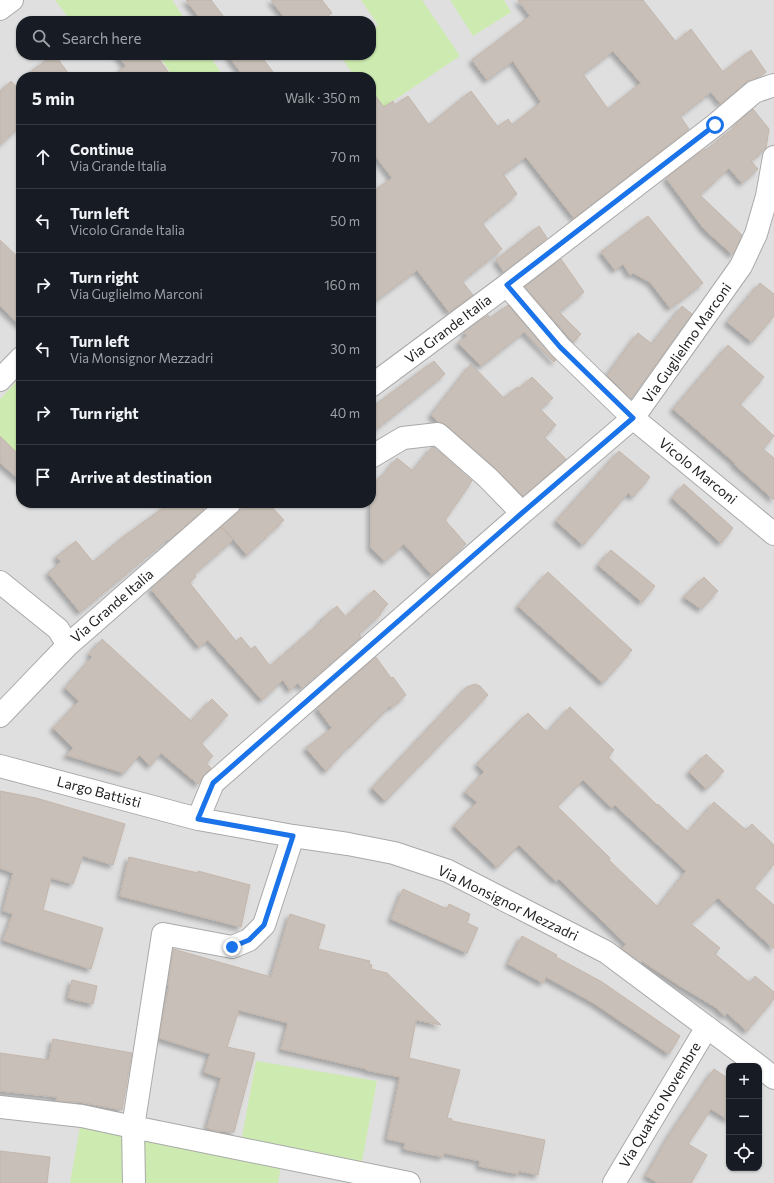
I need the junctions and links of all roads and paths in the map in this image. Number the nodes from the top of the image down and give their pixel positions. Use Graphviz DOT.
graph roads {
  1 [pos="12,0"];
  2 [pos="0,9"];
  3 [pos="774,85"];
  4 [pos="774,157"];
  5 [pos="507,285"];
  6 [pos="16,363"];
  7 [pos="0,380"];
  8 [pos="376,382"];
  9 [pos="633,418"];
  10 [pos="376,454"];
  11 [pos="224,508"];
  12 [pos="522,513"];
  13 [pos="769,529"];
  14 [pos="0,582"];
  15 [pos="68,645"];
  16 [pos="0,716"];
  17 [pos="0,766"];
  18 [pos="198,819"];
  19 [pos="293,836"];
  20 [pos="707,1027"];
  21 [pos="755,1063"];
  22 [pos="762,1068"];
  23 [pos="774,1078"];
  24 [pos="0,1107"];
  25 [pos="133,1127"];
  26 [pos="134,1183"];
  27 [pos="409,1183"];
  28 [pos="614,1183"];
  1 -- 2 [label="street"];
  3 -- 5 [label="street, Via Grande Italia"];
  4 -- 9 [label="street, Via Guglielmo Marconi"];
  5 -- 8 [label="street, Via Grande Italia"];
  5 -- 9 [label="street, Vicolo Marconi"];
  6 -- 7 [label="street"];
  9 -- 12 [label="street, Via Guglielmo Marconi"];
  9 -- 13 [label="street, Vicolo Marconi"];
  10 -- 12 [label="street"];
  11 -- 15 [label="street, Via Grande Italia"];
  12 -- 18 [label="street, Via Guglielmo Marconi"];
  14 -- 15 [label="street"];
  15 -- 16 [label="street, Via Grande Italia"];
  17 -- 18 [label="street, Largo Battisti"];
  18 -- 19 [label="street, Via Monsignor Mezzadri"];
  19 -- 20 [label="street, Via Monsignor Mezzadri"];
  19 -- 25 [label="street"];
  20 -- 21 [label="street, Via Monsignor Mezzadri"];
  20 -- 28 [label="street, Via Quattro Novembre"];
  22 -- 23 [label="street, Via Monsignor Mezzadri"];
  24 -- 25 [label="street"];
  25 -- 26 [label="street"];
  25 -- 27 [label="street"];
}
